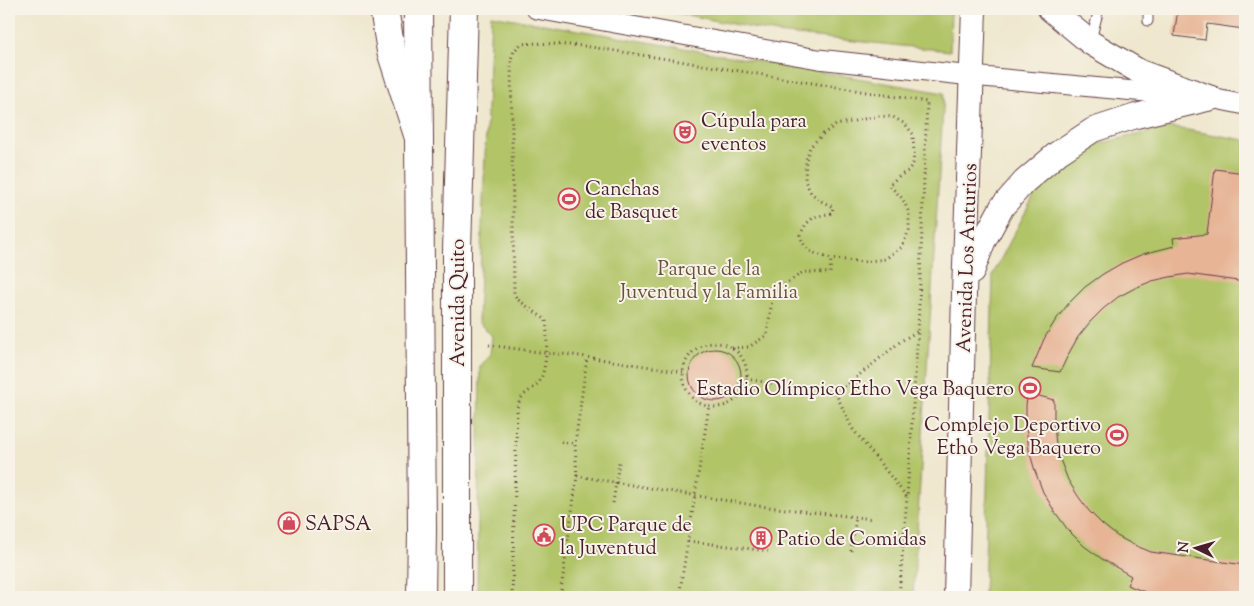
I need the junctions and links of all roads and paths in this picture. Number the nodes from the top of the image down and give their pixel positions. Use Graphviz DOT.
graph roads {
  1 [pos="384,9"];
  2 [pos="418,9"];
  3 [pos="464,9"];
  4 [pos="536,9"];
  5 [pos="974,9"];
  6 [pos="1050,9"];
  7 [pos="1098,9"];
  8 [pos="1148,9"];
  9 [pos="1148,21"];
  10 [pos="1091,43"];
  11 [pos="972,76"];
  12 [pos="1211,98"];
  13 [pos="1245,105"];
  14 [pos="419,138"];
  15 [pos="831,259"];
  16 [pos="964,294"];
  17 [pos="918,331"];
  18 [pos="488,345"];
  19 [pos="732,348"];
  20 [pos="546,353"];
  21 [pos="587,358"];
  22 [pos="684,372"];
  23 [pos="746,379"];
  24 [pos="836,394"];
  25 [pos="708,406"];
  26 [pos="561,442"];
  27 [pos="575,444"];
  28 [pos="619,462"];
  29 [pos="577,476"];
  30 [pos="616,483"];
  31 [pos="695,495"];
  32 [pos="907,497"];
  33 [pos="613,503"];
  34 [pos="856,517"];
  35 [pos="873,519"];
  36 [pos="688,541"];
  37 [pos="768,551"];
  38 [pos="851,551"];
  39 [pos="561,590"];
  40 [pos="421,597"];
  41 [pos="457,597"];
  42 [pos="512,597"];
  43 [pos="679,597"];
  44 [pos="899,597"];
  45 [pos="956,597"];
  1 -- 14 [label="main road"];
  2 -- 14 [label="main road, Avenida Quito"];
  3 -- 41 [label="main road, Avenida Quito"];
  4 -- 11 [label="street"];
  5 -- 11 [label="street, Avenida Los Anturios"];
  6 -- 10 [label="street"];
  7 -- 10 [label="lane"];
  8 -- 9 [label="lane"];
  10 -- 12 [label="street"];
  11 -- 12 [label="street"];
  11 -- 16 [label="street, Avenida Los Anturios"];
  12 -- 13 [label="street"];
  12 -- 16 [label="street"];
  14 -- 40 [label="main road, Avenida Quito"];
  15 -- 15 [label="path"];
  15 -- 19 [label="path"];
  16 -- 45 [label="street, Avenida Los Anturios"];
  17 -- 20 [label="path"];
  17 -- 24 [label="path"];
  17 -- 32 [label="path"];
  18 -- 20 [label="path"];
  19 -- 22 [label="path"];
  19 -- 23 [label="path"];
  20 -- 21 [label="path"];
  20 -- 42 [label="path"];
  21 -- 22 [label="path"];
  21 -- 27 [label="path"];
  22 -- 25 [label="path"];
  23 -- 24 [label="path"];
  23 -- 25 [label="path"];
  24 -- 32 [label="path"];
  25 -- 31 [label="path"];
  26 -- 27 [label="path"];
  27 -- 29 [label="path"];
  28 -- 30 [label="path"];
  29 -- 30 [label="path"];
  29 -- 39 [label="path"];
  30 -- 31 [label="path"];
  30 -- 33 [label="path"];
  31 -- 34 [label="path"];
  31 -- 36 [label="path"];
  32 -- 44 [label="path"];
  34 -- 35 [label="path"];
  34 -- 38 [label="path"];
  36 -- 37 [label="path"];
  36 -- 43 [label="path"];
}
